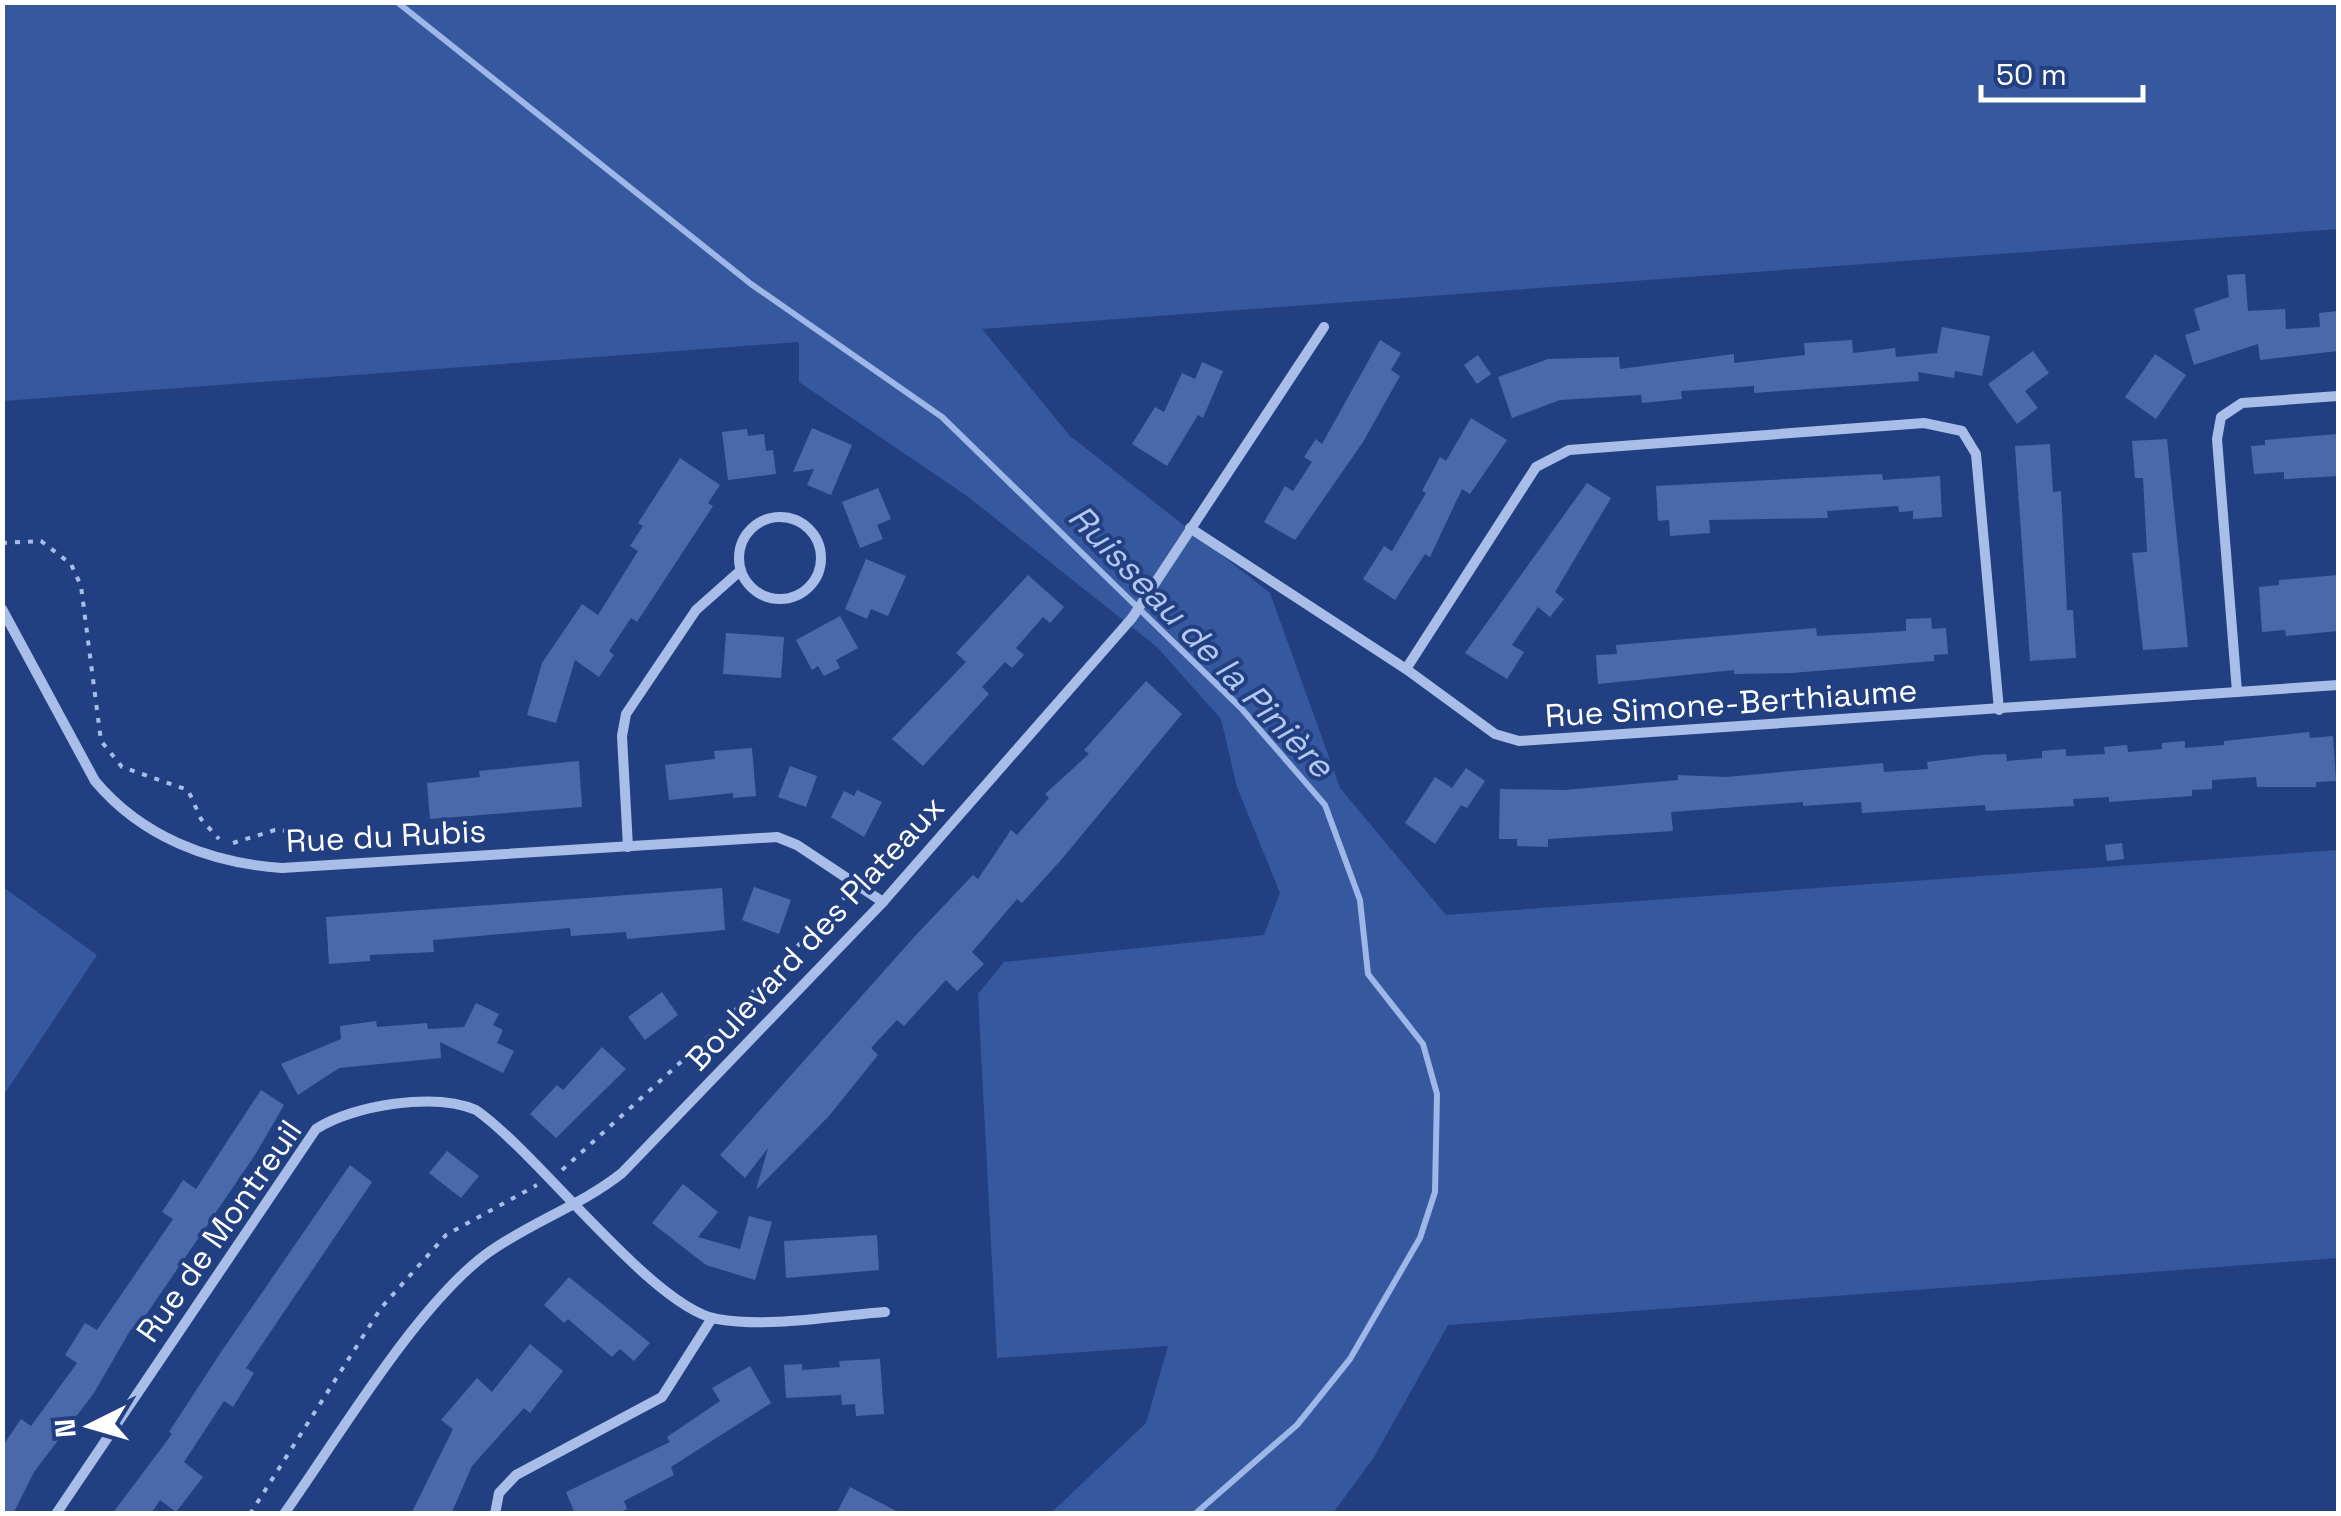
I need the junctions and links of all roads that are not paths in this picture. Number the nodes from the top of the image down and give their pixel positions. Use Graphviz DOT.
graph roads {
  1 [pos="1324,327"];
  2 [pos="2338,396"];
  3 [pos="1190,528"];
  4 [pos="740,570"];
  5 [pos="2,609"];
  6 [pos="1406,669"];
  7 [pos="2338,685"];
  8 [pos="2237,692"];
  9 [pos="1998,710"];
  10 [pos="628,846"];
  11 [pos="883,902"];
  12 [pos="577,1206"];
  13 [pos="885,1312"];
  14 [pos="712,1318"];
  15 [pos="56,1514"];
  16 [pos="284,1514"];
  17 [pos="495,1514"];
  1 -- 3 [label="street, Boulevard des Plateaux"];
  2 -- 8 [label="street"];
  3 -- 6 [label="street, Rue Simone-Berthiaume"];
  3 -- 11 [label="street, Boulevard des Plateaux"];
  4 -- 4 [label="street"];
  4 -- 10 [label="street"];
  5 -- 10 [label="street, Rue du Rubis"];
  6 -- 9 [label="street, Rue Simone-Berthiaume"];
  6 -- 9 [label="street"];
  7 -- 8 [label="street, Rue Simone-Berthiaume"];
  8 -- 9 [label="street, Rue Simone-Berthiaume"];
  10 -- 11 [label="street, Rue du Rubis"];
  11 -- 12 [label="street, Boulevard des Plateaux"];
  12 -- 14 [label="street, Rue de Montreuil"];
  12 -- 15 [label="street, Rue de Montreuil"];
  12 -- 16 [label="street, Boulevard des Plateaux"];
  13 -- 14 [label="street"];
  14 -- 17 [label="street"];
}
